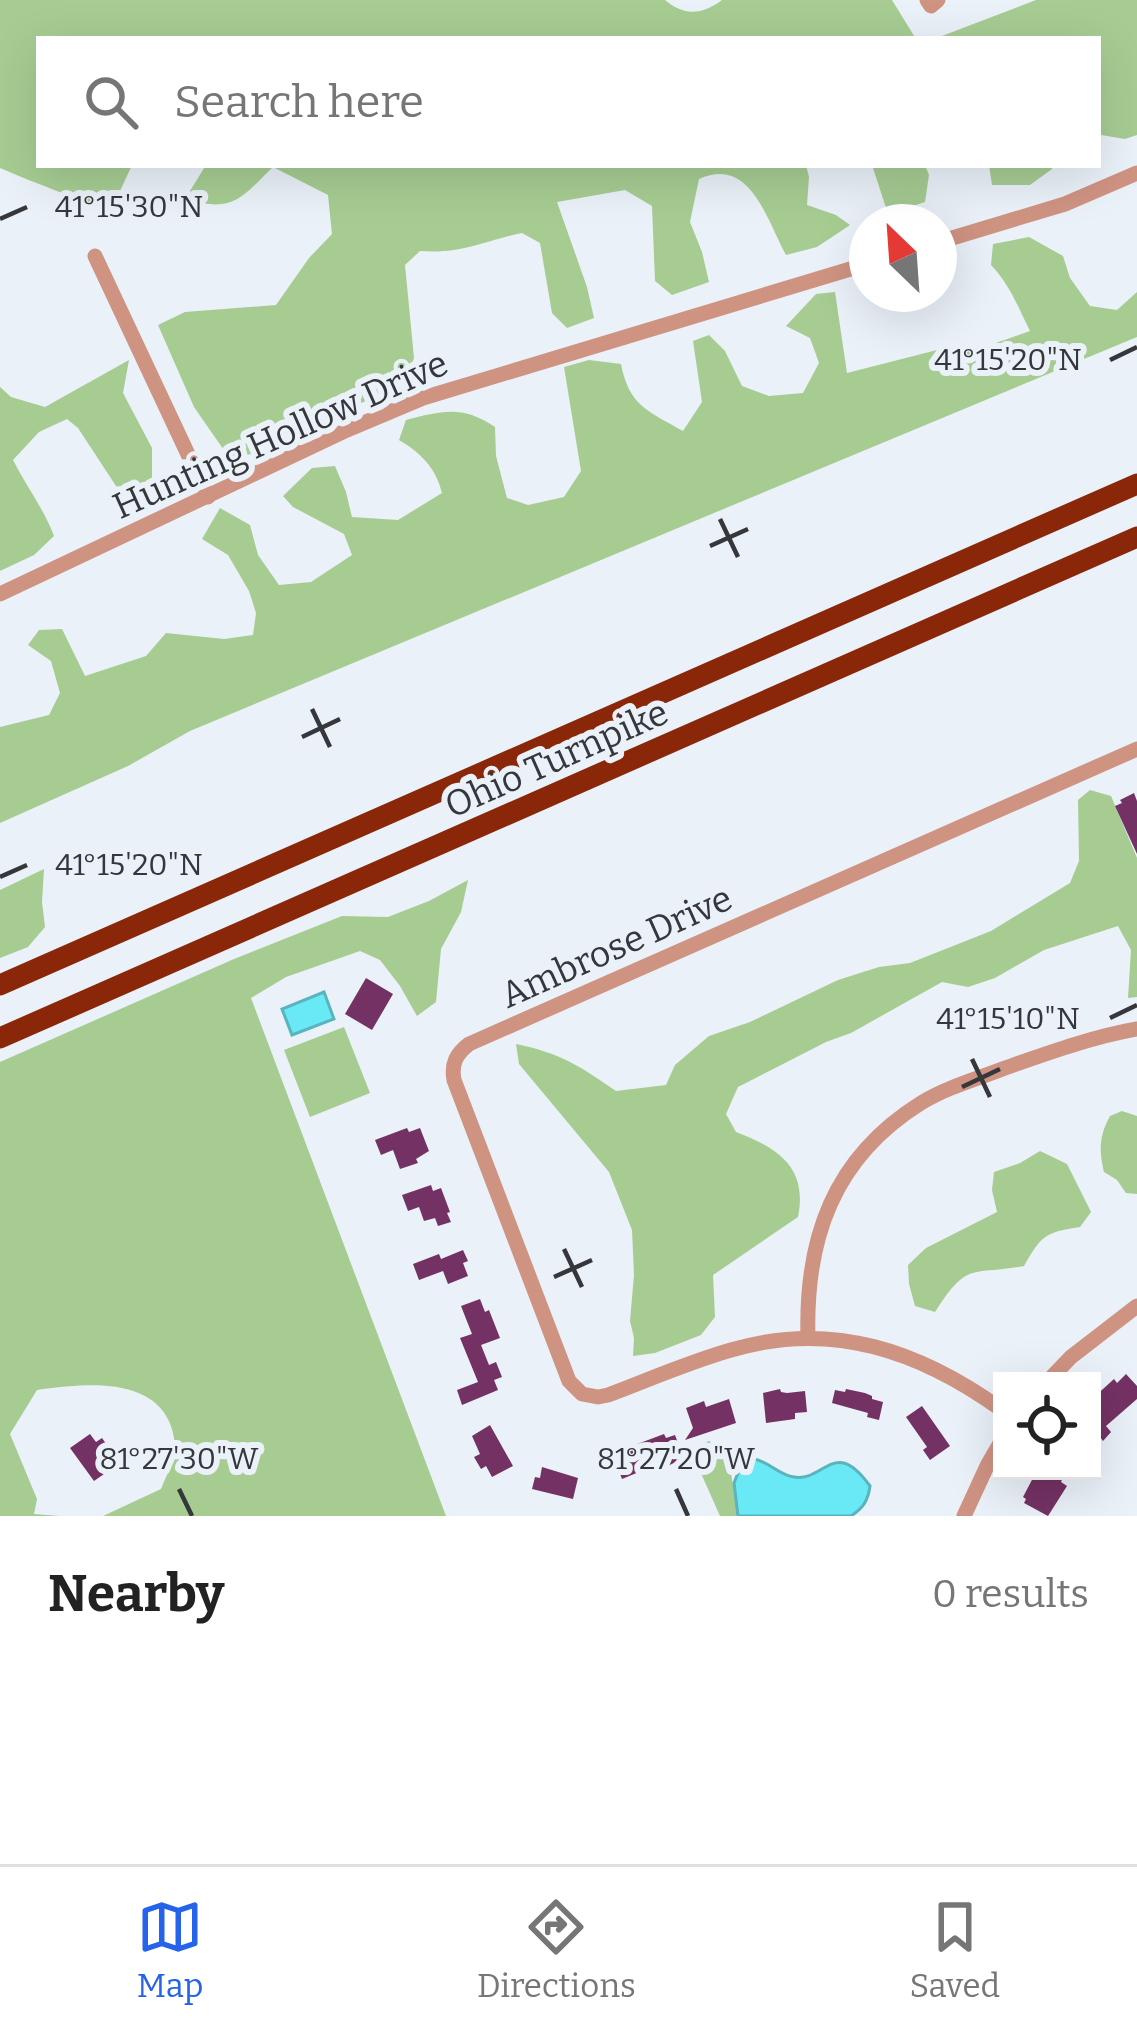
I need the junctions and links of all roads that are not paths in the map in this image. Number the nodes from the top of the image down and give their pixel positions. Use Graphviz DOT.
graph roads {
  1 [pos="927,0"];
  2 [pos="938,0"];
  3 [pos="1137,173"];
  4 [pos="957,237"];
  5 [pos="95,256"];
  6 [pos="849,269"];
  7 [pos="1137,484"];
  8 [pos="208,497"];
  9 [pos="1137,537"];
  10 [pos="0,594"];
  11 [pos="1137,749"];
  12 [pos="0,986"];
  13 [pos="1137,1029"];
  14 [pos="0,1038"];
  15 [pos="1137,1306"];
  16 [pos="808,1338"];
  17 [pos="1057,1372"];
  18 [pos="993,1404"];
  19 [pos="993,1456"];
  20 [pos="964,1516"];
  1 -- 2 [label="street"];
  3 -- 4 [label="street"];
  5 -- 8 [label="street"];
  6 -- 8 [label="street, Hunting Hollow Drive"];
  7 -- 12 [label="highway, Ohio Turnpike"];
  8 -- 10 [label="street, Hunting Hollow Drive"];
  9 -- 14 [label="highway, Ohio Turnpike"];
  11 -- 16 [label="street, Ambrose Drive"];
  13 -- 16 [label="street"];
  15 -- 17 [label="street"];
  16 -- 18 [label="street"];
  19 -- 20 [label="street"];
}
